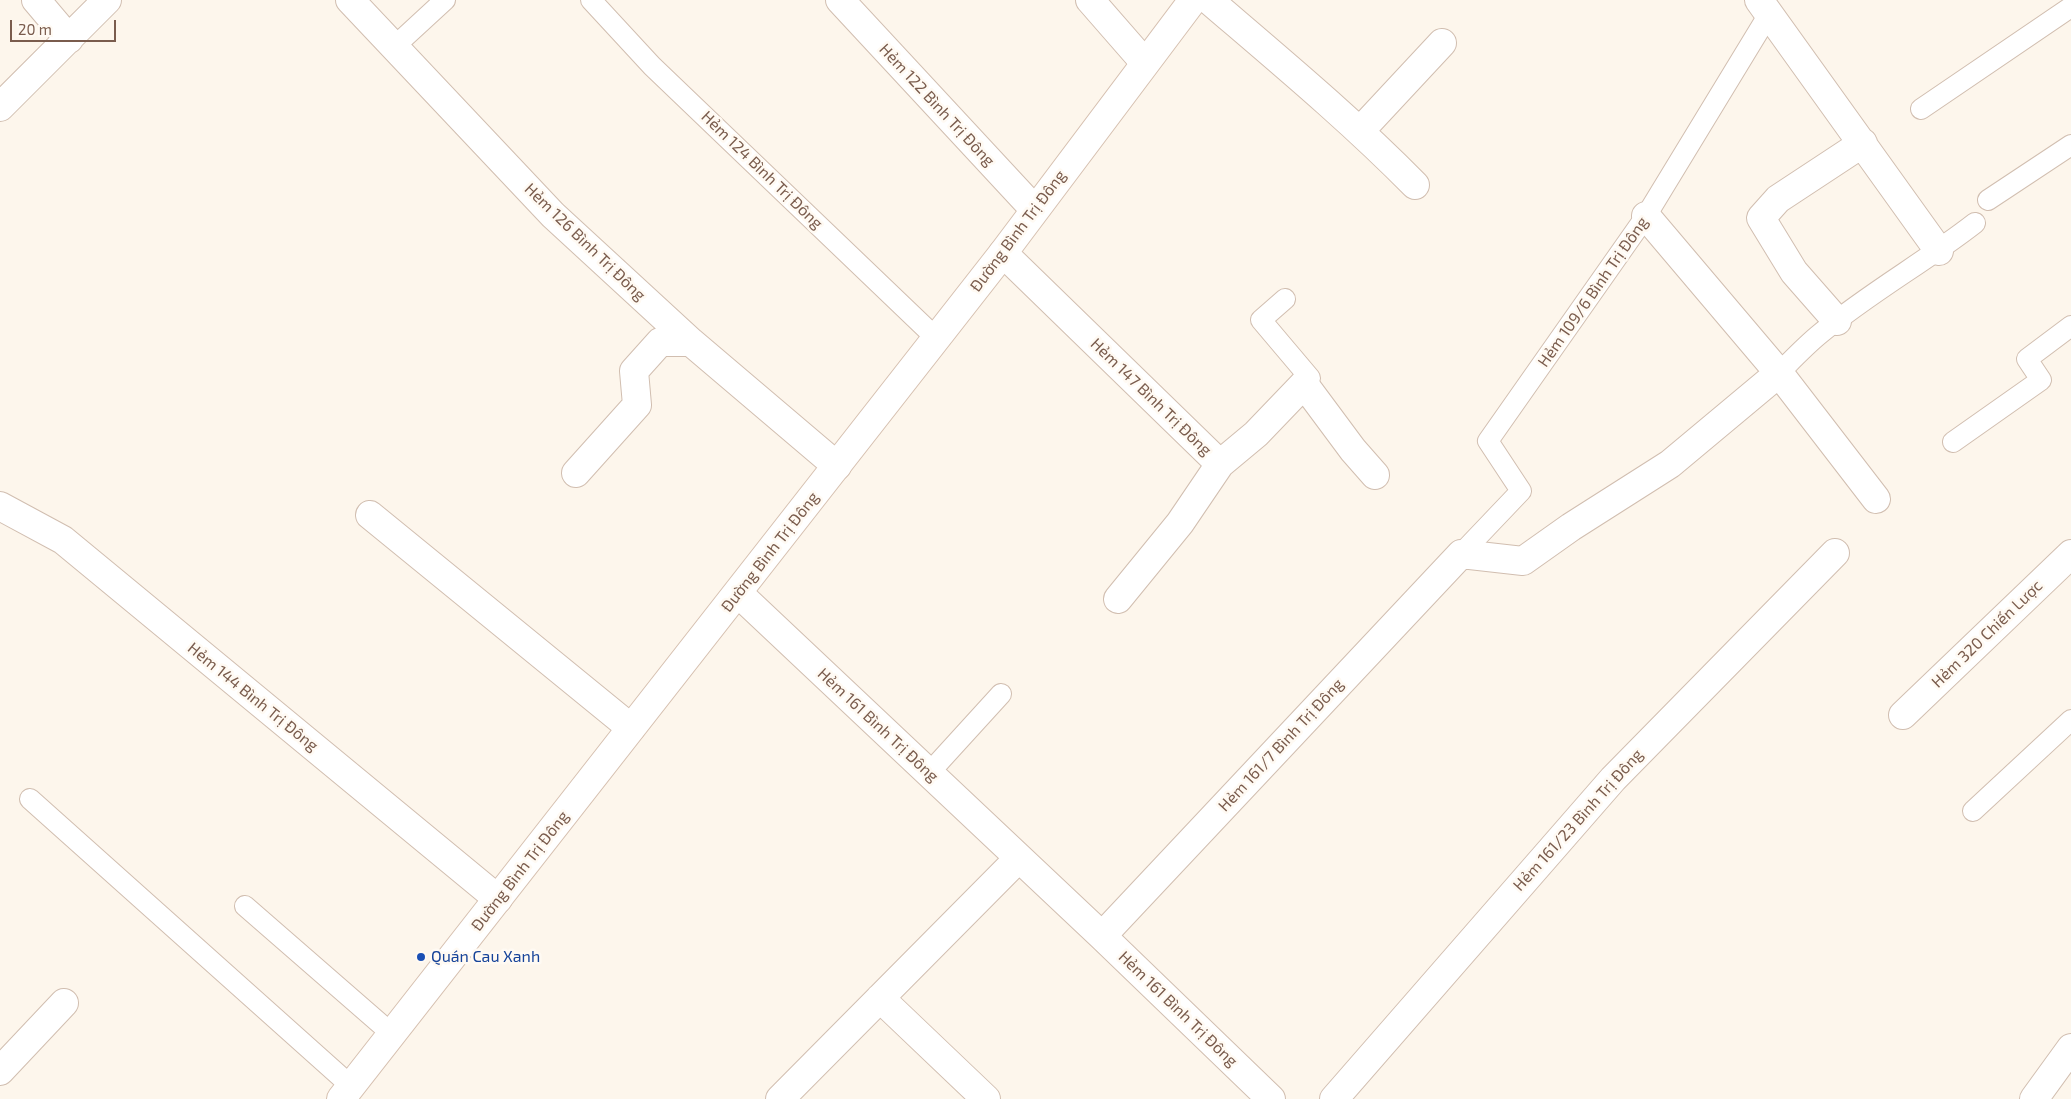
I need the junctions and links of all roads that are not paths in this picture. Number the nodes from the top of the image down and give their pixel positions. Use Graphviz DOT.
graph roads {
  1 [pos="36,0"];
  2 [pos="107,0"];
  3 [pos="350,0"];
  4 [pos="444,0"];
  5 [pos="590,0"];
  6 [pos="840,0"];
  7 [pos="1090,0"];
  8 [pos="1193,0"];
  9 [pos="1209,0"];
  10 [pos="1764,7"];
  11 [pos="2071,7"];
  12 [pos="69,39"];
  13 [pos="1442,43"];
  14 [pos="395,46"];
  15 [pos="1145,63"];
  16 [pos="0,107"];
  17 [pos="1921,109"];
  18 [pos="1360,131"];
  19 [pos="1863,143"];
  20 [pos="2071,145"];
  21 [pos="1415,185"];
  22 [pos="1988,200"];
  23 [pos="1034,209"];
  24 [pos="1646,216"];
  25 [pos="1975,223"];
  26 [pos="1939,251"];
  27 [pos="1003,253"];
  28 [pos="1285,299"];
  29 [pos="1837,320"];
  30 [pos="2071,326"];
  31 [pos="936,338"];
  32 [pos="691,342"];
  33 [pos="1779,373"];
  34 [pos="1304,384"];
  35 [pos="1953,442"];
  36 [pos="1220,464"];
  37 [pos="837,466"];
  38 [pos="576,473"];
  39 [pos="1376,474"];
  40 [pos="1876,500"];
  41 [pos="0,506"];
  42 [pos="370,515"];
  43 [pos="1835,553"];
  44 [pos="1461,554"];
  45 [pos="2071,554"];
  46 [pos="738,593"];
  47 [pos="1118,599"];
  48 [pos="1002,694"];
  49 [pos="1903,715"];
  50 [pos="2071,720"];
  51 [pos="631,728"];
  52 [pos="929,773"];
  53 [pos="30,799"];
  54 [pos="1973,811"];
  55 [pos="1019,858"];
  56 [pos="498,899"];
  57 [pos="245,906"];
  58 [pos="1102,936"];
  59 [pos="880,998"];
  60 [pos="64,1003"];
  61 [pos="392,1034"];
  62 [pos="2071,1048"];
  63 [pos="0,1070"];
  64 [pos="346,1092"];
  65 [pos="780,1099"];
  66 [pos="986,1099"];
  67 [pos="1272,1099"];
  68 [pos="1334,1099"];
  69 [pos="2034,1099"];
  1 -- 12 [label="street"];
  2 -- 12 [label="street"];
  3 -- 14 [label="street, Hẻm 126 Bình Trị Đông"];
  4 -- 14 [label="lane"];
  5 -- 31 [label="lane, Hẻm 124 Bình Trị Đông"];
  6 -- 23 [label="street, Hẻm 122 Bình Trị Đông"];
  7 -- 15 [label="street"];
  8 -- 15 [label="street, Đường Bình Trị Đông"];
  9 -- 18 [label="street"];
  10 -- 19 [label="street"];
  10 -- 24 [label="lane, Hẻm 109/6 Bình Trị Đông"];
  11 -- 17 [label="lane"];
  12 -- 16 [label="street"];
  13 -- 18 [label="street"];
  14 -- 32 [label="street, Hẻm 126 Bình Trị Đông"];
  15 -- 23 [label="street, Đường Bình Trị Đông"];
  18 -- 21 [label="street"];
  19 -- 26 [label="street"];
  19 -- 29 [label="street"];
  20 -- 22 [label="lane"];
  23 -- 27 [label="street, Đường Bình Trị Đông"];
  24 -- 33 [label="street"];
  24 -- 44 [label="lane, Hẻm 109/6 Bình Trị Đông"];
  25 -- 26 [label="lane"];
  26 -- 29 [label="lane"];
  27 -- 31 [label="street, Đường Bình Trị Đông"];
  27 -- 36 [label="street, Hẻm 147 Bình Trị Đông"];
  28 -- 34 [label="lane"];
  29 -- 33 [label="lane"];
  30 -- 35 [label="lane"];
  31 -- 37 [label="street, Đường Bình Trị Đông"];
  32 -- 37 [label="street, Hẻm 126 Bình Trị Đông"];
  32 -- 38 [label="street"];
  33 -- 40 [label="street"];
  33 -- 44 [label="street"];
  34 -- 36 [label="street, Hẻm 147 Bình Trị Đông"];
  34 -- 39 [label="street"];
  36 -- 47 [label="street"];
  37 -- 46 [label="street, Đường Bình Trị Đông"];
  41 -- 56 [label="street, Hẻm 144 Bình Trị Đông"];
  42 -- 51 [label="street"];
  43 -- 68 [label="street, Hẻm 161/23 Bình Trị Đông"];
  44 -- 58 [label="street, Hẻm 161/7 Bình Trị Đông"];
  45 -- 49 [label="street, Hẻm 320 Chiến Lược"];
  46 -- 51 [label="street, Đường Bình Trị Đông"];
  46 -- 52 [label="street, Hẻm 161 Bình Trị Đông"];
  48 -- 52 [label="lane"];
  50 -- 54 [label="lane"];
  51 -- 56 [label="street, Đường Bình Trị Đông"];
  52 -- 55 [label="street, Hẻm 161 Bình Trị Đông"];
  53 -- 64 [label="lane"];
  55 -- 58 [label="street, Hẻm 161 Bình Trị Đông"];
  55 -- 59 [label="street"];
  56 -- 61 [label="street, Đường Bình Trị Đông"];
  57 -- 61 [label="lane"];
  58 -- 67 [label="street, Hẻm 161 Bình Trị Đông"];
  59 -- 65 [label="street"];
  59 -- 66 [label="street"];
  60 -- 63 [label="street"];
  61 -- 64 [label="street, Đường Bình Trị Đông"];
  62 -- 69 [label="street"];
}
